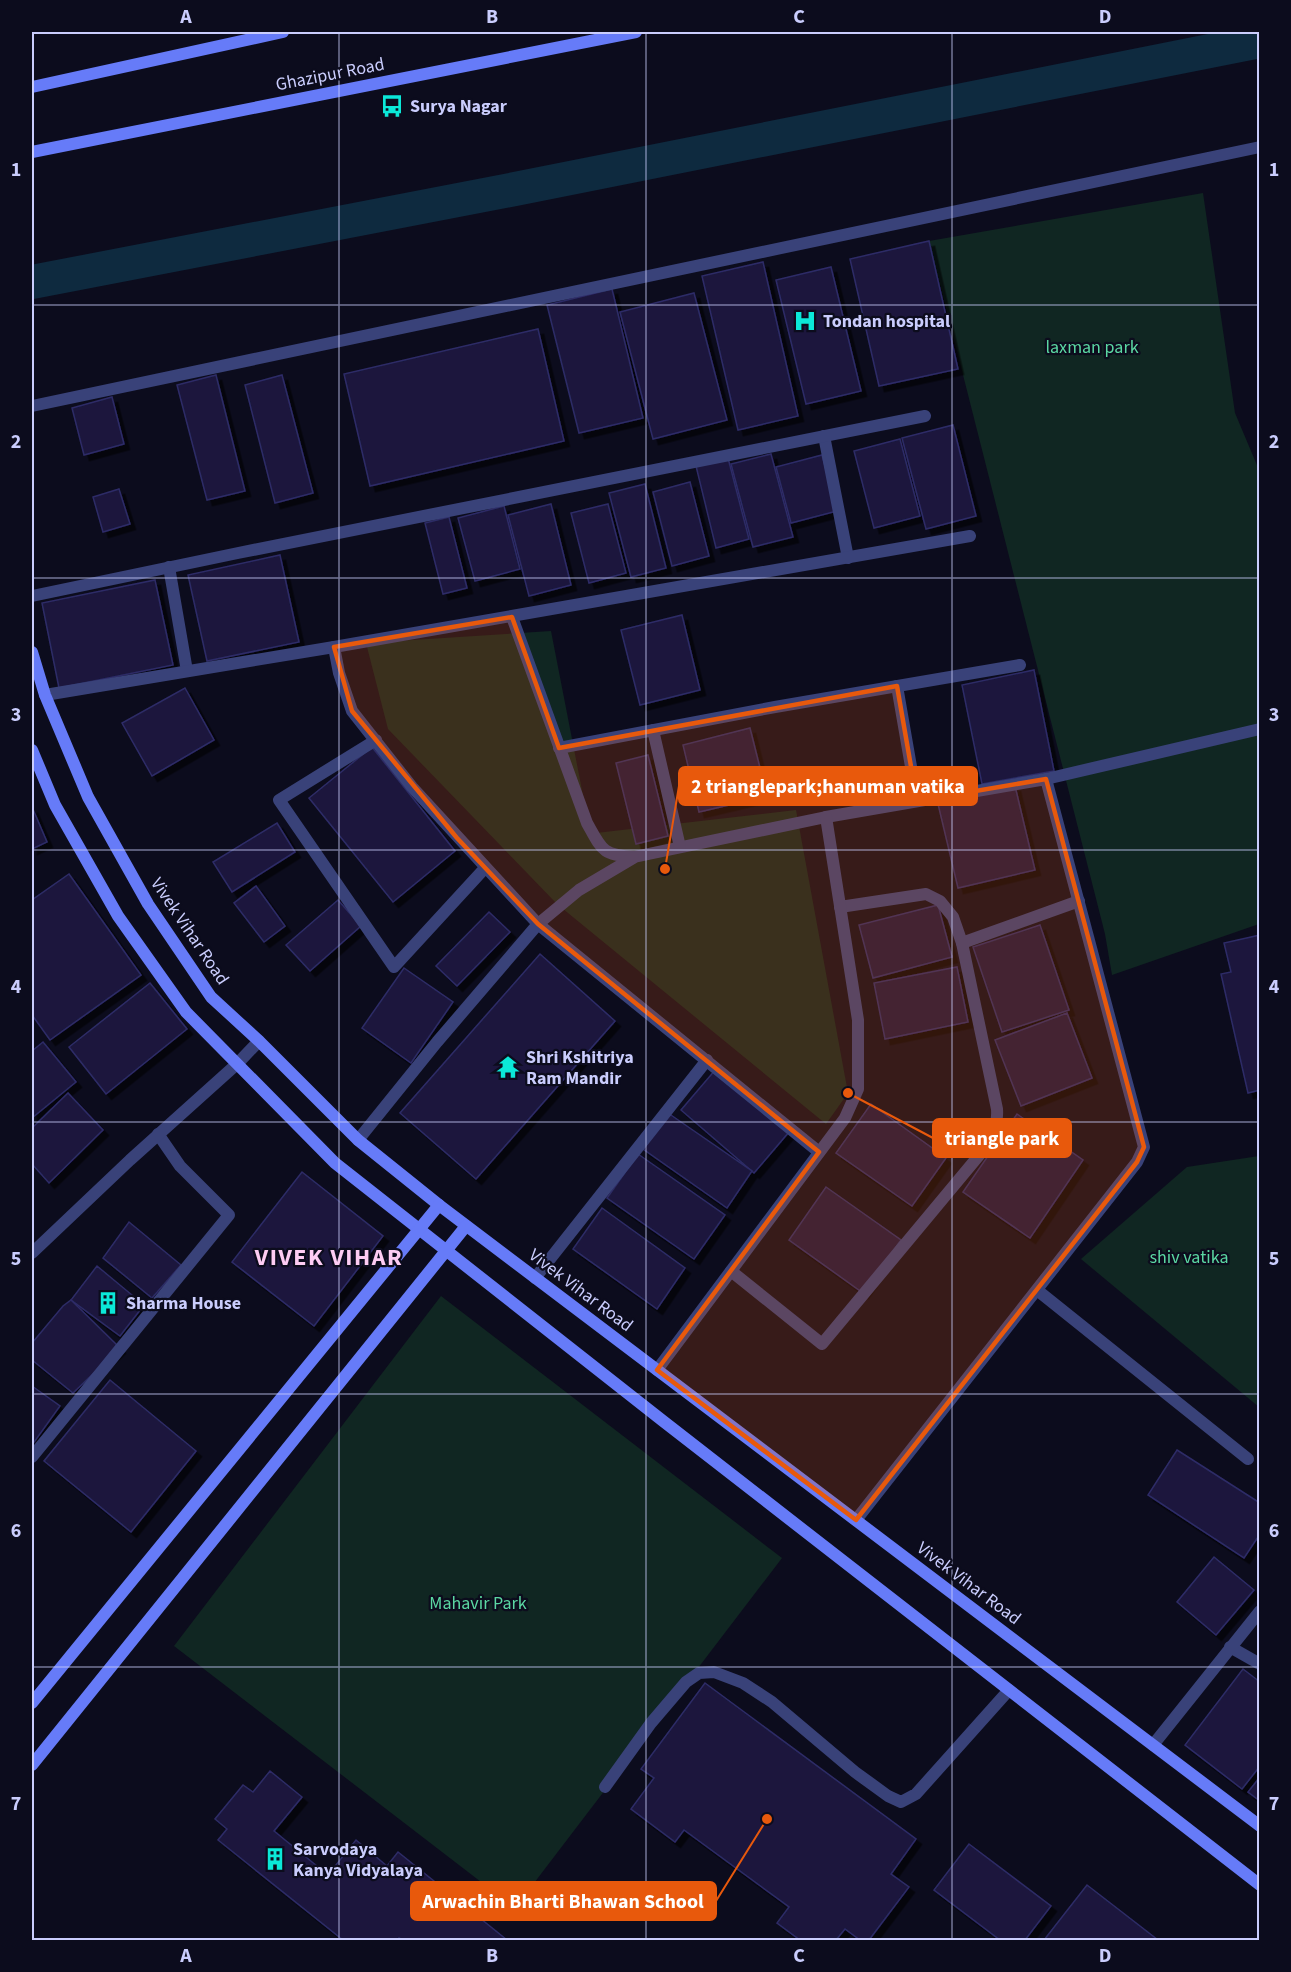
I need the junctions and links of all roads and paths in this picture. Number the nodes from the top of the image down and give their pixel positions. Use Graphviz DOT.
graph roads {
  1 [pos="283,32"];
  2 [pos="636,32"];
  3 [pos="32,87"];
  4 [pos="1260,147"];
  5 [pos="32,152"];
  6 [pos="32,406"];
  7 [pos="926,416"];
  8 [pos="824,436"];
  9 [pos="970,536"];
  10 [pos="848,558"];
  11 [pos="169,567"];
  12 [pos="32,596"];
  13 [pos="512,617"];
  14 [pos="334,647"];
  15 [pos="32,652"];
  16 [pos="1020,665"];
  17 [pos="187,671"];
  18 [pos="897,686"];
  19 [pos="45,695"];
  20 [pos="1260,729"];
  21 [pos="653,730"];
  22 [pos="376,740"];
  23 [pos="559,748"];
  24 [pos="32,750"];
  25 [pos="1046,779"];
  26 [pos="917,801"];
  27 [pos="826,817"];
  28 [pos="680,847"];
  29 [pos="634,857"];
  30 [pos="485,868"];
  31 [pos="1079,901"];
  32 [pos="840,907"];
  33 [pos="538,924"];
  34 [pos="962,944"];
  35 [pos="259,1041"];
  36 [pos="707,1060"];
  37 [pos="238,1063"];
  38 [pos="158,1134"];
  39 [pos="358,1140"];
  40 [pos="819,1152"];
  41 [pos="439,1205"];
  42 [pos="466,1226"];
  43 [pos="420,1229"];
  44 [pos="33,1248"];
  45 [pos="446,1251"];
  46 [pos="731,1271"];
  47 [pos="535,1278"];
  48 [pos="1037,1290"];
  49 [pos="657,1370"];
  50 [pos="32,1457"];
  51 [pos="1248,1459"];
  52 [pos="856,1520"];
  53 [pos="1260,1611"];
  54 [pos="1230,1647"];
  55 [pos="1260,1664"];
  56 [pos="1009,1690"];
  57 [pos="32,1702"];
  58 [pos="1154,1745"];
  59 [pos="32,1765"];
  60 [pos="605,1786"];
  61 [pos="1260,1826"];
  62 [pos="1260,1885"];
  1 -- 3 [label="street"];
  2 -- 5 [label="street, Ghazipur Road"];
  4 -- 6 [label="street"];
  7 -- 8 [label="street"];
  8 -- 10 [label="street"];
  8 -- 11 [label="street"];
  9 -- 10 [label="street"];
  10 -- 13 [label="street"];
  11 -- 12 [label="street"];
  11 -- 17 [label="street"];
  13 -- 14 [label="street"];
  13 -- 23 [label="street"];
  14 -- 17 [label="street"];
  14 -- 22 [label="street"];
  15 -- 19 [label="street, Vivek Vihar Road"];
  16 -- 18 [label="street"];
  17 -- 19 [label="street"];
  18 -- 21 [label="street"];
  18 -- 26 [label="street"];
  19 -- 35 [label="street, Vivek Vihar Road"];
  20 -- 25 [label="street"];
  21 -- 23 [label="street"];
  21 -- 28 [label="street"];
  22 -- 30 [label="street"];
  22 -- 30 [label="street"];
  23 -- 29 [label="street"];
  24 -- 37 [label="street"];
  25 -- 26 [label="street"];
  25 -- 31 [label="street"];
  26 -- 27 [label="street"];
  27 -- 28 [label="street"];
  27 -- 32 [label="street"];
  28 -- 29 [label="street"];
  29 -- 33 [label="street"];
  30 -- 33 [label="street"];
  31 -- 34 [label="street"];
  31 -- 48 [label="street"];
  32 -- 34 [label="street"];
  32 -- 40 [label="street"];
  33 -- 36 [label="street"];
  33 -- 39 [label="street"];
  34 -- 46 [label="street"];
  35 -- 37 [label="street"];
  35 -- 39 [label="street, Vivek Vihar Road"];
  36 -- 40 [label="street"];
  36 -- 47 [label="street"];
  37 -- 38 [label="street"];
  37 -- 43 [label="street"];
  38 -- 44 [label="street"];
  38 -- 50 [label="street"];
  39 -- 41 [label="street, Vivek Vihar Road"];
  40 -- 46 [label="street"];
  41 -- 42 [label="street, Vivek Vihar Road"];
  41 -- 43 [label="street"];
  42 -- 45 [label="street"];
  42 -- 47 [label="street, Vivek Vihar Road"];
  43 -- 45 [label="street"];
  43 -- 57 [label="street"];
  45 -- 56 [label="street"];
  45 -- 59 [label="street"];
  46 -- 49 [label="street"];
  47 -- 49 [label="street, Vivek Vihar Road"];
  48 -- 51 [label="street"];
  48 -- 52 [label="street"];
  49 -- 52 [label="street, Vivek Vihar Road"];
  52 -- 58 [label="street, Vivek Vihar Road"];
  53 -- 54 [label="street"];
  54 -- 55 [label="street"];
  54 -- 58 [label="street"];
  56 -- 60 [label="street"];
  56 -- 62 [label="street"];
  58 -- 61 [label="street, Vivek Vihar Road"];
}
